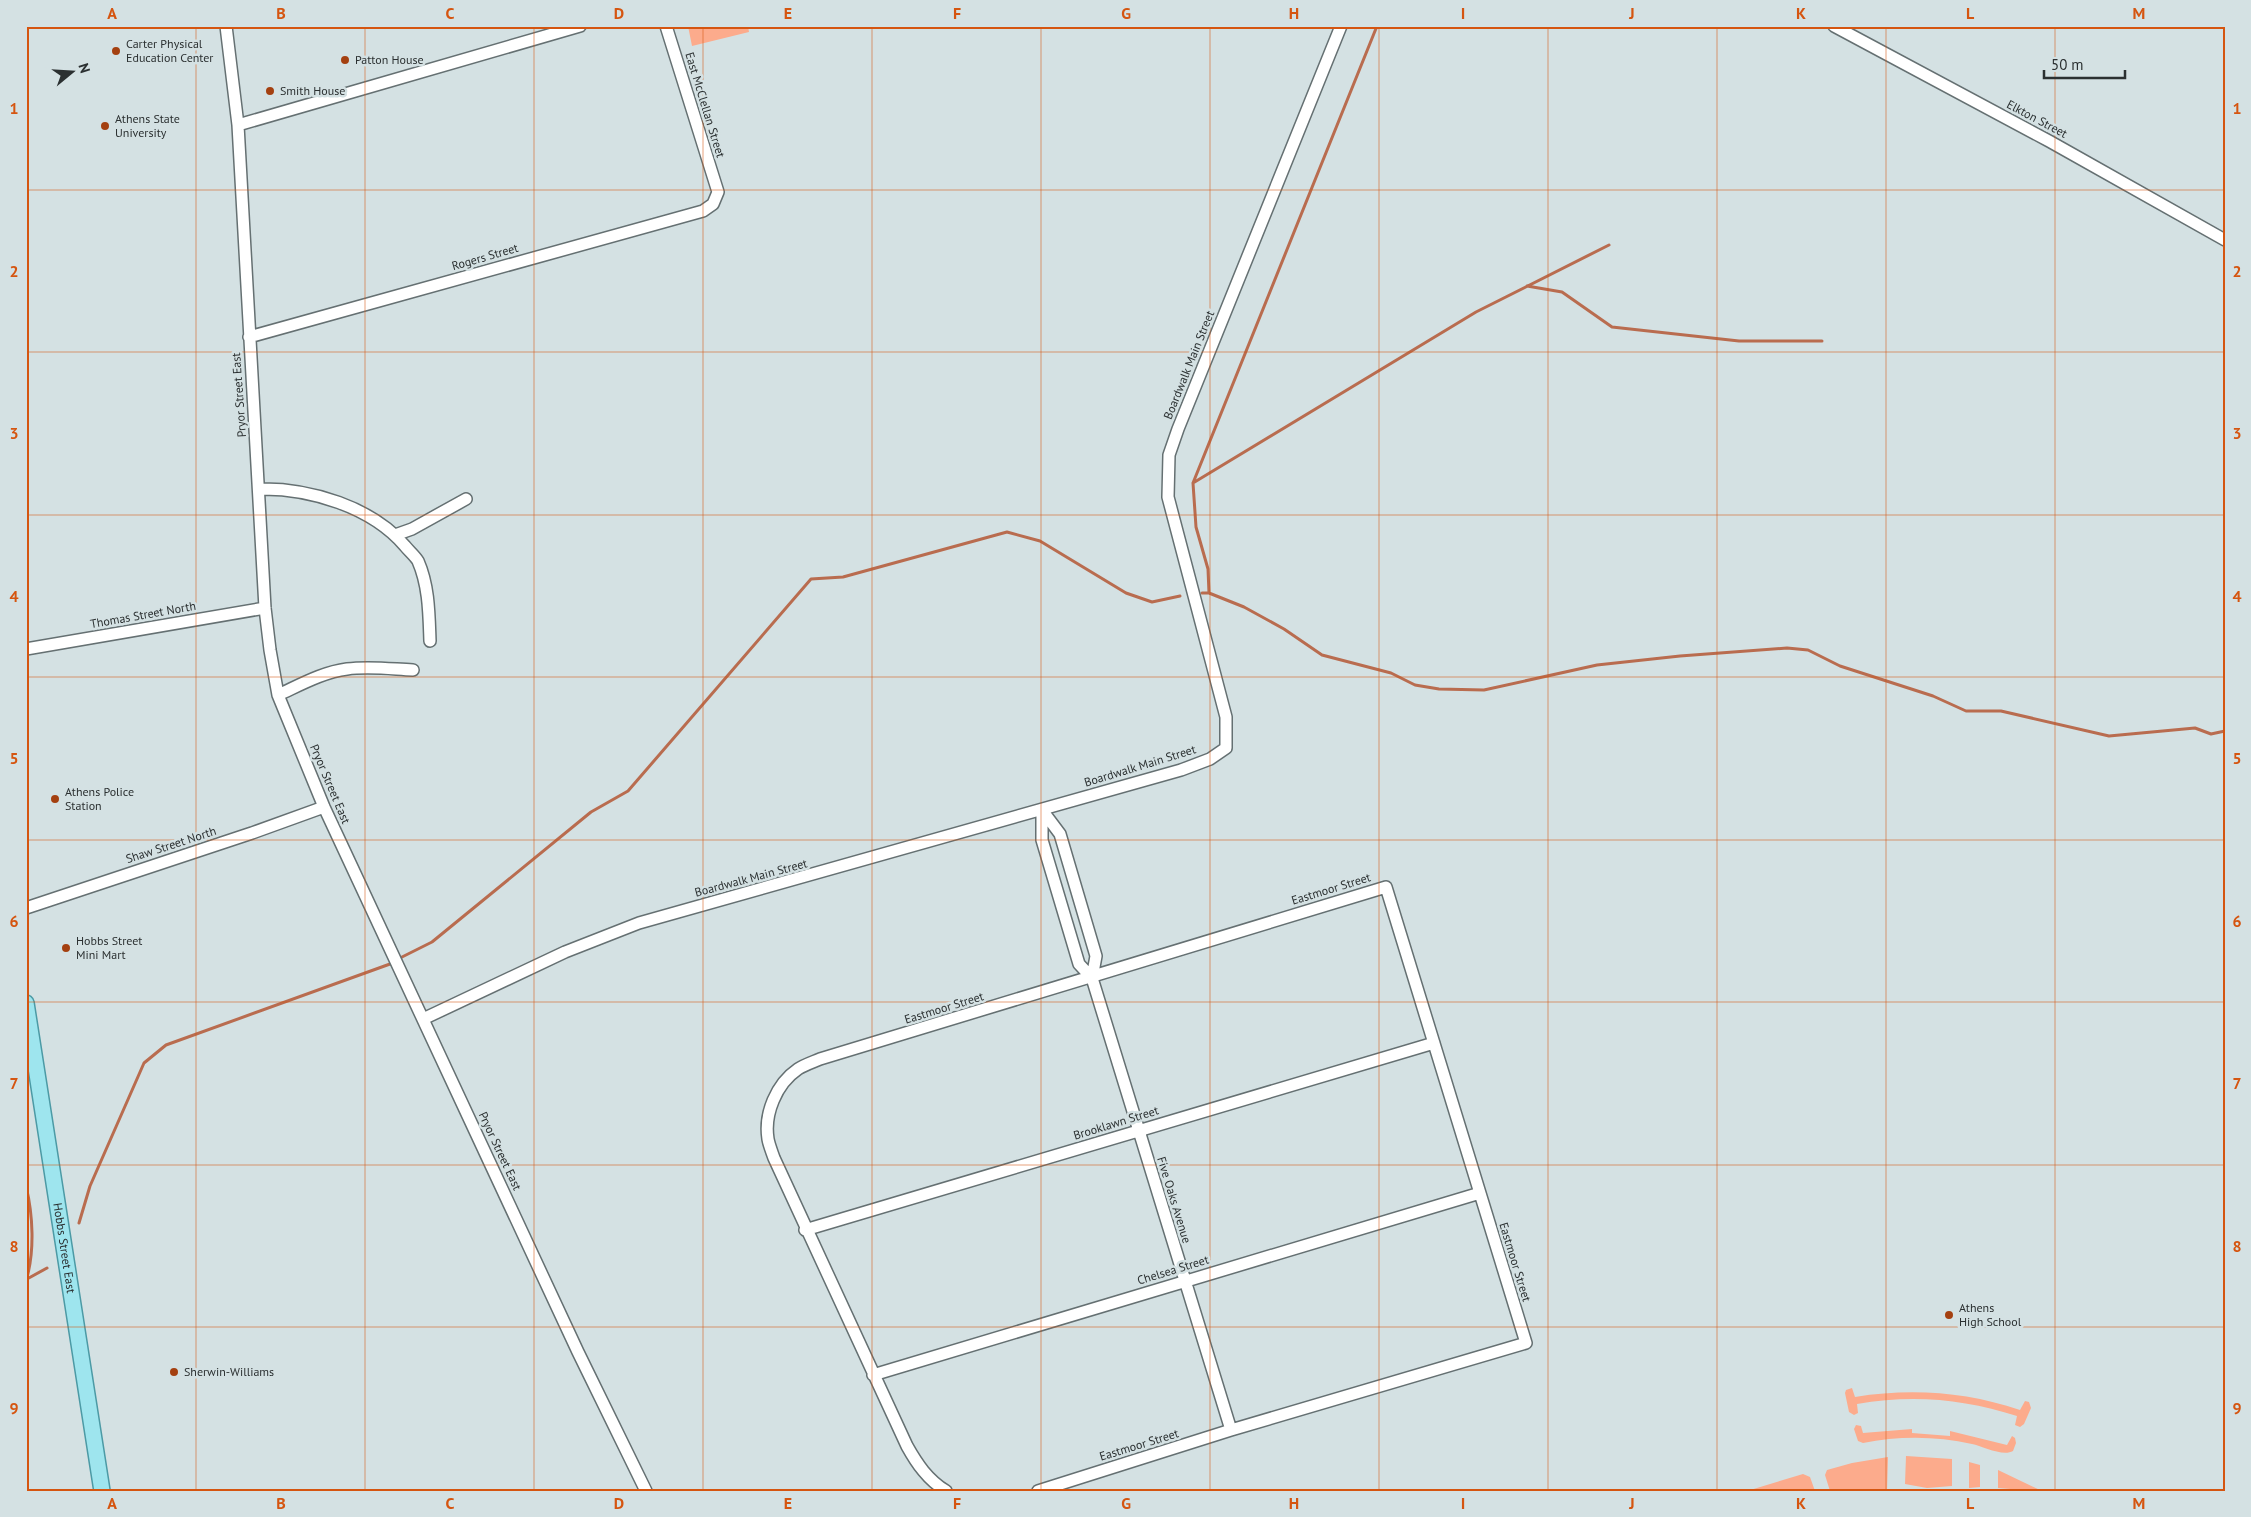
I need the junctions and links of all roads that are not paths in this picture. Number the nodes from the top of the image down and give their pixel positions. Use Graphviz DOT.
graph roads {
  1 [pos="226,26"];
  2 [pos="580,26"];
  3 [pos="666,26"];
  4 [pos="1341,26"];
  5 [pos="1834,26"];
  6 [pos="238,126"];
  7 [pos="718,192"];
  8 [pos="2225,240"];
  9 [pos="249,337"];
  10 [pos="259,489"];
  11 [pos="466,498"];
  12 [pos="395,535"];
  13 [pos="266,608"];
  14 [pos="430,641"];
  15 [pos="26,649"];
  16 [pos="413,670"];
  17 [pos="278,694"];
  18 [pos="324,807"];
  19 [pos="1042,810"];
  20 [pos="26,908"];
  21 [pos="1092,978"];
  22 [pos="26,1003"];
  23 [pos="423,1019"];
  24 [pos="1434,1043"];
  25 [pos="1138,1130"];
  26 [pos="1480,1193"];
  27 [pos="805,1230"];
  28 [pos="1184,1281"];
  29 [pos="874,1374"];
  30 [pos="1231,1430"];
  31 [pos="102,1491"];
  32 [pos="646,1491"];
  33 [pos="946,1491"];
  34 [pos="1038,1491"];
  1 -- 6 [label="street, Pryor Street East"];
  2 -- 6 [label="street"];
  3 -- 7 [label="street, East McClellan Street"];
  4 -- 19 [label="street, Boardwalk Main Street"];
  5 -- 8 [label="street, Elkton Street"];
  6 -- 9 [label="street, Pryor Street East"];
  7 -- 9 [label="street, Rogers Street"];
  9 -- 10 [label="street, Pryor Street East"];
  10 -- 12 [label="street"];
  10 -- 13 [label="street, Pryor Street East"];
  11 -- 12 [label="street"];
  12 -- 14 [label="street"];
  13 -- 15 [label="street, Thomas Street North"];
  13 -- 17 [label="street, Pryor Street East"];
  16 -- 17 [label="street"];
  17 -- 18 [label="street, Pryor Street East"];
  18 -- 20 [label="street, Shaw Street North"];
  18 -- 23 [label="street, Pryor Street East"];
  19 -- 21 [label="street, Five Oaks Avenue"];
  19 -- 21 [label="street, Five Oaks Avenue"];
  19 -- 23 [label="street, Boardwalk Main Street"];
  21 -- 24 [label="street, Eastmoor Street"];
  21 -- 25 [label="street, Five Oaks Avenue"];
  21 -- 27 [label="street, Eastmoor Street"];
  22 -- 31 [label="main road, Hobbs Street East"];
  23 -- 32 [label="street, Pryor Street East"];
  24 -- 25 [label="street, Brooklawn Street"];
  24 -- 26 [label="street, Eastmoor Street"];
  25 -- 27 [label="street, Brooklawn Street"];
  25 -- 28 [label="street, Five Oaks Avenue"];
  26 -- 28 [label="street, Chelsea Street"];
  26 -- 30 [label="street, Eastmoor Street"];
  27 -- 29 [label="street, Eastmoor Street"];
  28 -- 29 [label="street, Chelsea Street"];
  28 -- 30 [label="street, Five Oaks Avenue"];
  29 -- 33 [label="street, Eastmoor Street"];
  30 -- 34 [label="street, Eastmoor Street"];
}
